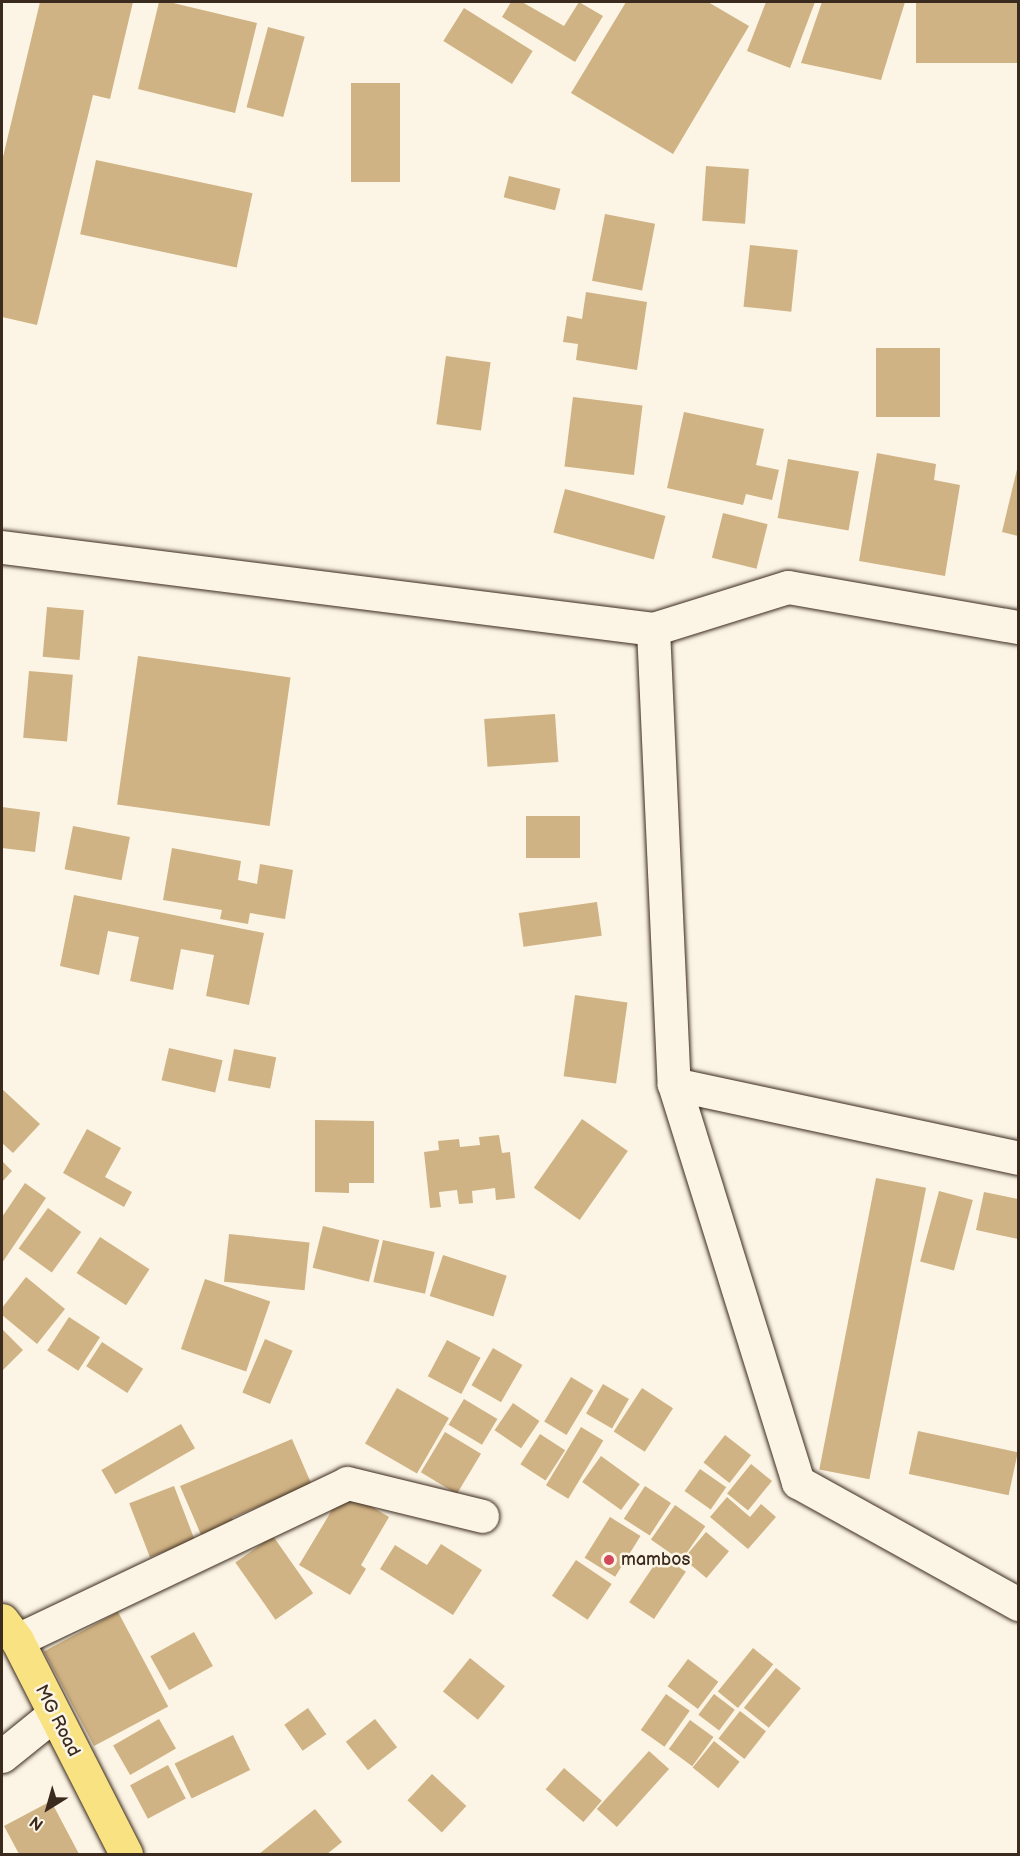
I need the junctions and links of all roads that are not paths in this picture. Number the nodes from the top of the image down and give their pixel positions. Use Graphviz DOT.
graph roads {
  1 [pos="2,547"];
  2 [pos="1018,627"];
  3 [pos="653,629"];
  4 [pos="674,1084"];
  5 [pos="1018,1158"];
  6 [pos="482,1516"];
  7 [pos="1018,1604"];
  8 [pos="9,1630"];
  9 [pos="54,1714"];
  10 [pos="2,1756"];
  11 [pos="126,1854"];
  1 -- 3 [label="street"];
  2 -- 3 [label="street"];
  3 -- 4 [label="street"];
  4 -- 5 [label="street"];
  4 -- 7 [label="street"];
  6 -- 8 [label="street"];
  8 -- 9 [label="main road, MG Road"];
  9 -- 10 [label="street"];
  9 -- 11 [label="main road, MG Road"];
}
